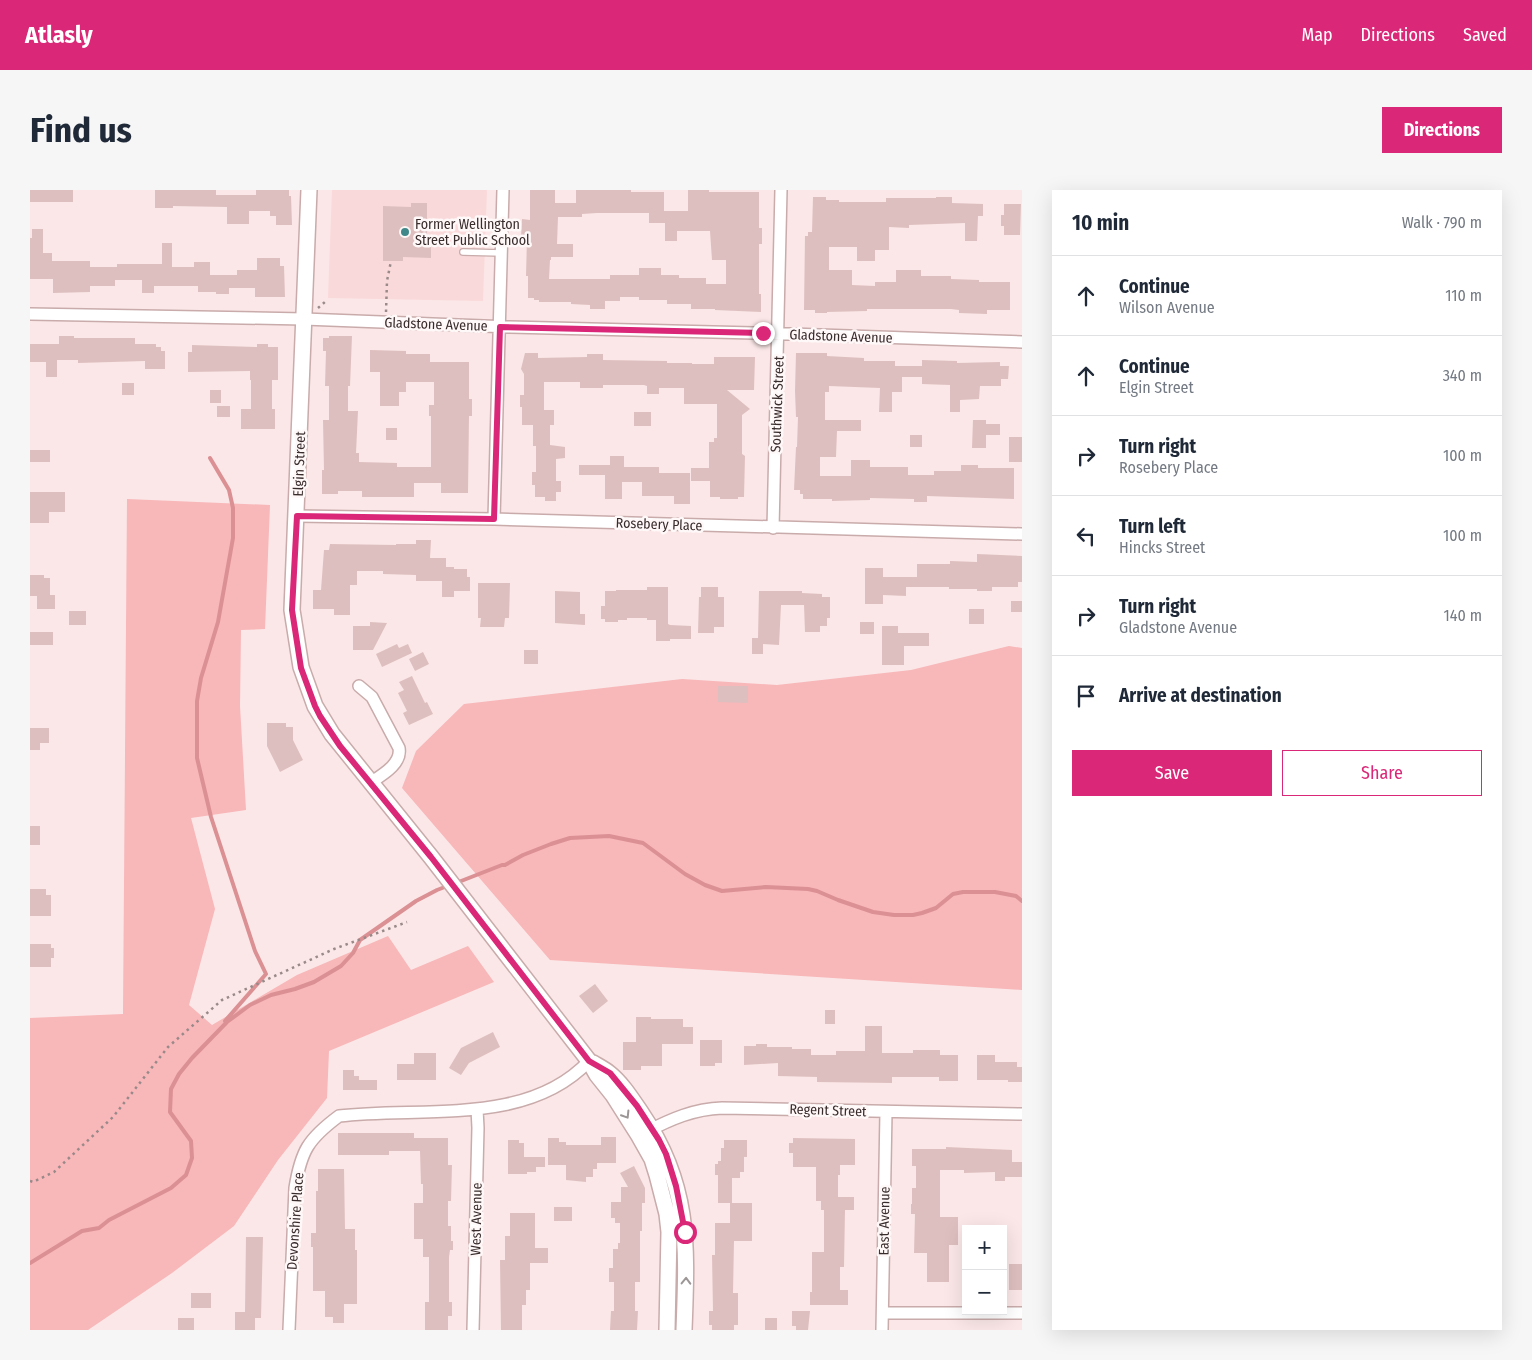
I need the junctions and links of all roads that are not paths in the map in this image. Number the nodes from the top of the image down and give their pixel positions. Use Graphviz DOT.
graph roads {
  1 [pos="309,190"];
  2 [pos="503,190"];
  3 [pos="781,190"];
  4 [pos="463,252"];
  5 [pos="502,253"];
  6 [pos="30,314"];
  7 [pos="304,319"];
  8 [pos="500,327"];
  9 [pos="779,334"];
  10 [pos="1022,342"];
  11 [pos="297,516"];
  12 [pos="494,519"];
  13 [pos="773,528"];
  14 [pos="1022,534"];
  15 [pos="359,686"];
  16 [pos="370,783"];
  17 [pos="589,1061"];
  18 [pos="477,1109"];
  19 [pos="886,1112"];
  20 [pos="1022,1114"];
  21 [pos="646,1133"];
  22 [pos="883,1313"];
  23 [pos="1022,1313"];
  24 [pos="289,1330"];
  25 [pos="473,1330"];
  26 [pos="667,1330"];
  27 [pos="684,1330"];
  28 [pos="882,1330"];
  1 -- 7 [label="street, Elgin Street"];
  2 -- 5 [label="street"];
  3 -- 9 [label="street, Southwick Street"];
  4 -- 5 [label="lane"];
  5 -- 8 [label="street"];
  6 -- 7 [label="street, Gladstone Avenue"];
  7 -- 8 [label="street, Gladstone Avenue"];
  7 -- 11 [label="street, Elgin Street"];
  8 -- 9 [label="street, Gladstone Avenue"];
  8 -- 12 [label="street"];
  9 -- 10 [label="street, Gladstone Avenue"];
  9 -- 13 [label="street, Southwick Street"];
  11 -- 12 [label="street, Rosebery Place"];
  11 -- 16 [label="street, Elgin Street"];
  12 -- 13 [label="street, Rosebery Place"];
  13 -- 14 [label="street, Rosebery Place"];
  15 -- 16 [label="street"];
  16 -- 17 [label="street, Elgin Street"];
  17 -- 18 [label="street"];
  17 -- 21 [label="street, Elgin Street"];
  18 -- 24 [label="street, Devonshire Place"];
  18 -- 25 [label="street, West Avenue"];
  19 -- 20 [label="street, Regent Street"];
  19 -- 21 [label="street, Regent Street"];
  19 -- 22 [label="street, East Avenue"];
  21 -- 26 [label="street"];
  27 -- 21 [label="street, one-way"];
  22 -- 23 [label="street"];
  22 -- 28 [label="street, East Avenue"];
}
